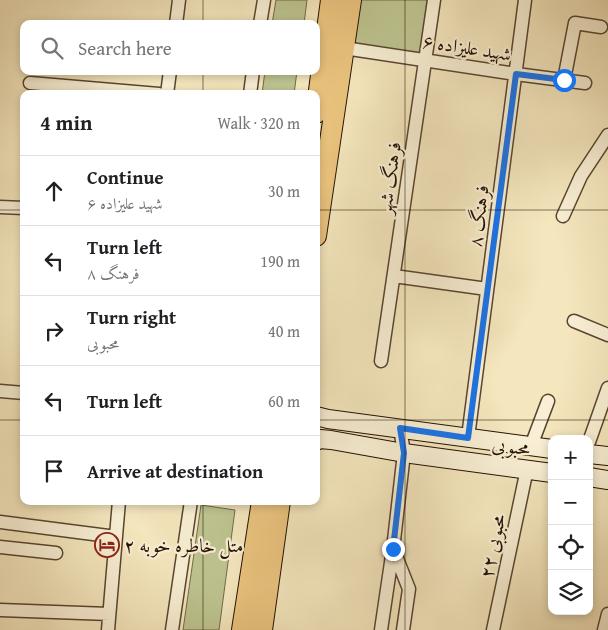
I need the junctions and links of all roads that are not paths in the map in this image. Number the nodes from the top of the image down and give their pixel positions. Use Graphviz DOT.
graph roads {
  1 [pos="179,0"];
  2 [pos="264,0"];
  3 [pos="331,0"];
  4 [pos="350,0"];
  5 [pos="434,0"];
  6 [pos="525,0"];
  7 [pos="176,20"];
  8 [pos="261,20"];
  9 [pos="601,27"];
  10 [pos="344,48"];
  11 [pos="425,60"];
  12 [pos="516,74"];
  13 [pos="169,75"];
  14 [pos="252,75"];
  15 [pos="564,80"];
  16 [pos="30,83"];
  17 [pos="585,83"];
  18 [pos="112,90"];
  19 [pos="168,90"];
  20 [pos="251,90"];
  21 [pos="319,90"];
  22 [pos="608,136"];
  23 [pos="0,207"];
  24 [pos="20,208"];
  25 [pos="320,209"];
  26 [pos="563,216"];
  27 [pos="394,276"];
  28 [pos="487,289"];
  29 [pos="574,321"];
  30 [pos="608,335"];
  31 [pos="381,361"];
  32 [pos="608,388"];
  33 [pos="0,391"];
  34 [pos="20,393"];
  35 [pos="548,401"];
  36 [pos="320,417"];
  37 [pos="400,428"];
  38 [pos="591,435"];
  39 [pos="468,438"];
  40 [pos="320,439"];
  41 [pos="531,446"];
  42 [pos="548,448"];
  43 [pos="404,453"];
  44 [pos="593,454"];
  45 [pos="608,456"];
  46 [pos="527,469"];
  47 [pos="548,472"];
  48 [pos="593,478"];
  49 [pos="608,480"];
  50 [pos="118,505"];
  51 [pos="190,505"];
  52 [pos="261,505"];
  53 [pos="279,505"];
  54 [pos="0,522"];
  55 [pos="116,537"];
  56 [pos="0,547"];
  57 [pos="393,549"];
  58 [pos="56,553"];
  59 [pos="0,610"];
  60 [pos="109,614"];
  61 [pos="608,614"];
  62 [pos="108,630"];
  63 [pos="172,630"];
  64 [pos="242,630"];
  65 [pos="262,630"];
  66 [pos="381,630"];
  67 [pos="403,630"];
  68 [pos="493,630"];
  69 [pos="604,630"];
  1 -- 7 [label="street"];
  2 -- 8 [label="street"];
  3 -- 21 [label="main road"];
  4 -- 10 [label="main road"];
  5 -- 11 [label="street, فرهنگ شهر"];
  6 -- 12 [label="street, فرهنگ ۸"];
  9 -- 15 [label="street"];
  10 -- 11 [label="street, شهید علیزاده ۶"];
  10 -- 25 [label="main road"];
  11 -- 12 [label="street, شهید علیزاده ۶"];
  11 -- 27 [label="street, فرهنگ شهر"];
  12 -- 15 [label="street, شهید علیزاده ۶"];
  12 -- 28 [label="street, فرهنگ ۸"];
  13 -- 19 [label="street"];
  14 -- 20 [label="street"];
  15 -- 17 [label="street, شهید علیزاده ۶"];
  16 -- 18 [label="street"];
  22 -- 26 [label="street"];
  23 -- 24 [label="street"];
  27 -- 28 [label="street"];
  27 -- 31 [label="street, فرهنگ شهر"];
  28 -- 39 [label="street, فرهنگ ۸"];
  29 -- 30 [label="street"];
  32 -- 38 [label="street"];
  33 -- 34 [label="street"];
  35 -- 41 [label="street"];
  36 -- 37 [label="street, محبوبی"];
  37 -- 39 [label="street, محبوبی"];
  37 -- 43 [label="street"];
  39 -- 41 [label="street, محبوبی"];
  40 -- 43 [label="street, محبوبی"];
  41 -- 42 [label="street, محبوبی"];
  43 -- 46 [label="street, محبوبی"];
  43 -- 57 [label="street"];
  44 -- 45 [label="street"];
  46 -- 47 [label="street, محبوبی"];
  46 -- 68 [label="street, محبوبی ۲۲"];
  48 -- 49 [label="street"];
  50 -- 55 [label="street"];
  51 -- 63 [label="street"];
  52 -- 64 [label="main road"];
  53 -- 65 [label="main road"];
  54 -- 55 [label="street"];
  55 -- 60 [label="street"];
  56 -- 58 [label="street"];
  57 -- 66 [label="street"];
  57 -- 67 [label="street"];
  59 -- 60 [label="street"];
  60 -- 62 [label="street"];
  61 -- 69 [label="street"];
}
